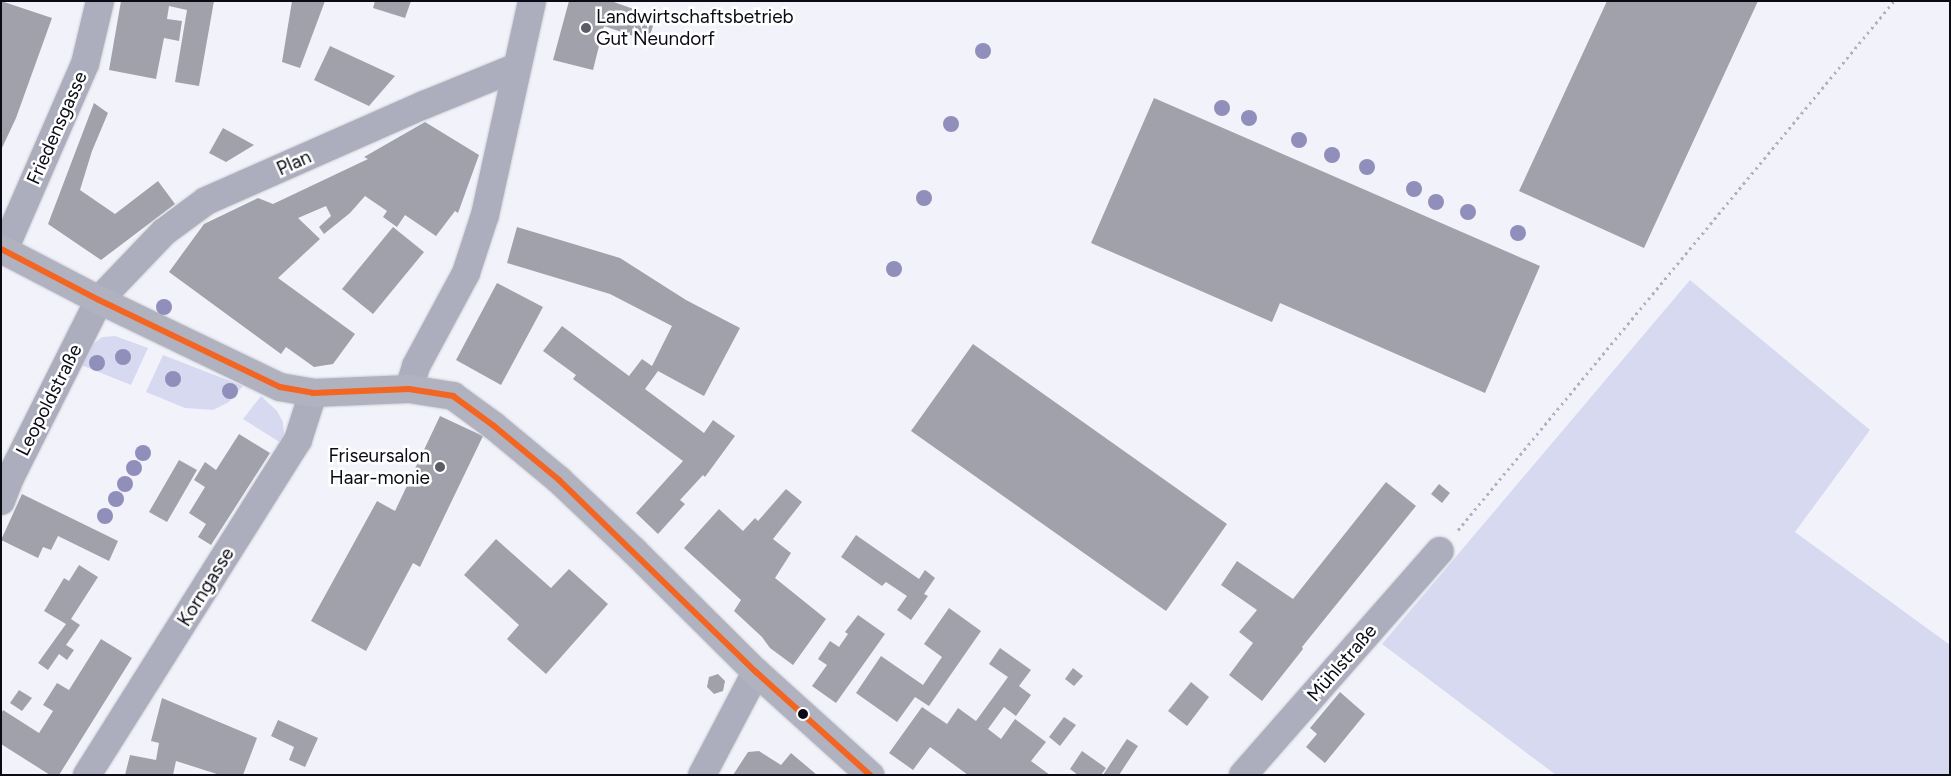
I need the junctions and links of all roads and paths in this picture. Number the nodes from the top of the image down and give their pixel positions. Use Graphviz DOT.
graph roads {
  1 [pos="100,1"];
  2 [pos="532,1"];
  3 [pos="1894,1"];
  4 [pos="517,67"];
  5 [pos="3,250"];
  6 [pos="100,300"];
  7 [pos="409,388"];
  8 [pos="313,393"];
  9 [pos="1,501"];
  10 [pos="1440,551"];
  11 [pos="756,672"];
  12 [pos="87,775"];
  13 [pos="702,775"];
  14 [pos="870,775"];
  15 [pos="1243,775"];
  1 -- 5 [label="street, Friedensgasse"];
  2 -- 4 [label="street"];
  3 -- 10 [label="path"];
  4 -- 6 [label="street, Plan"];
  4 -- 7 [label="street"];
  5 -- 6 [label="main road"];
  6 -- 8 [label="main road"];
  6 -- 9 [label="street, Leopoldstraße"];
  7 -- 8 [label="main road"];
  7 -- 11 [label="main road"];
  8 -- 12 [label="street, Korngasse"];
  10 -- 15 [label="street, Mühlstraße"];
  11 -- 13 [label="street"];
  11 -- 14 [label="main road"];
}
